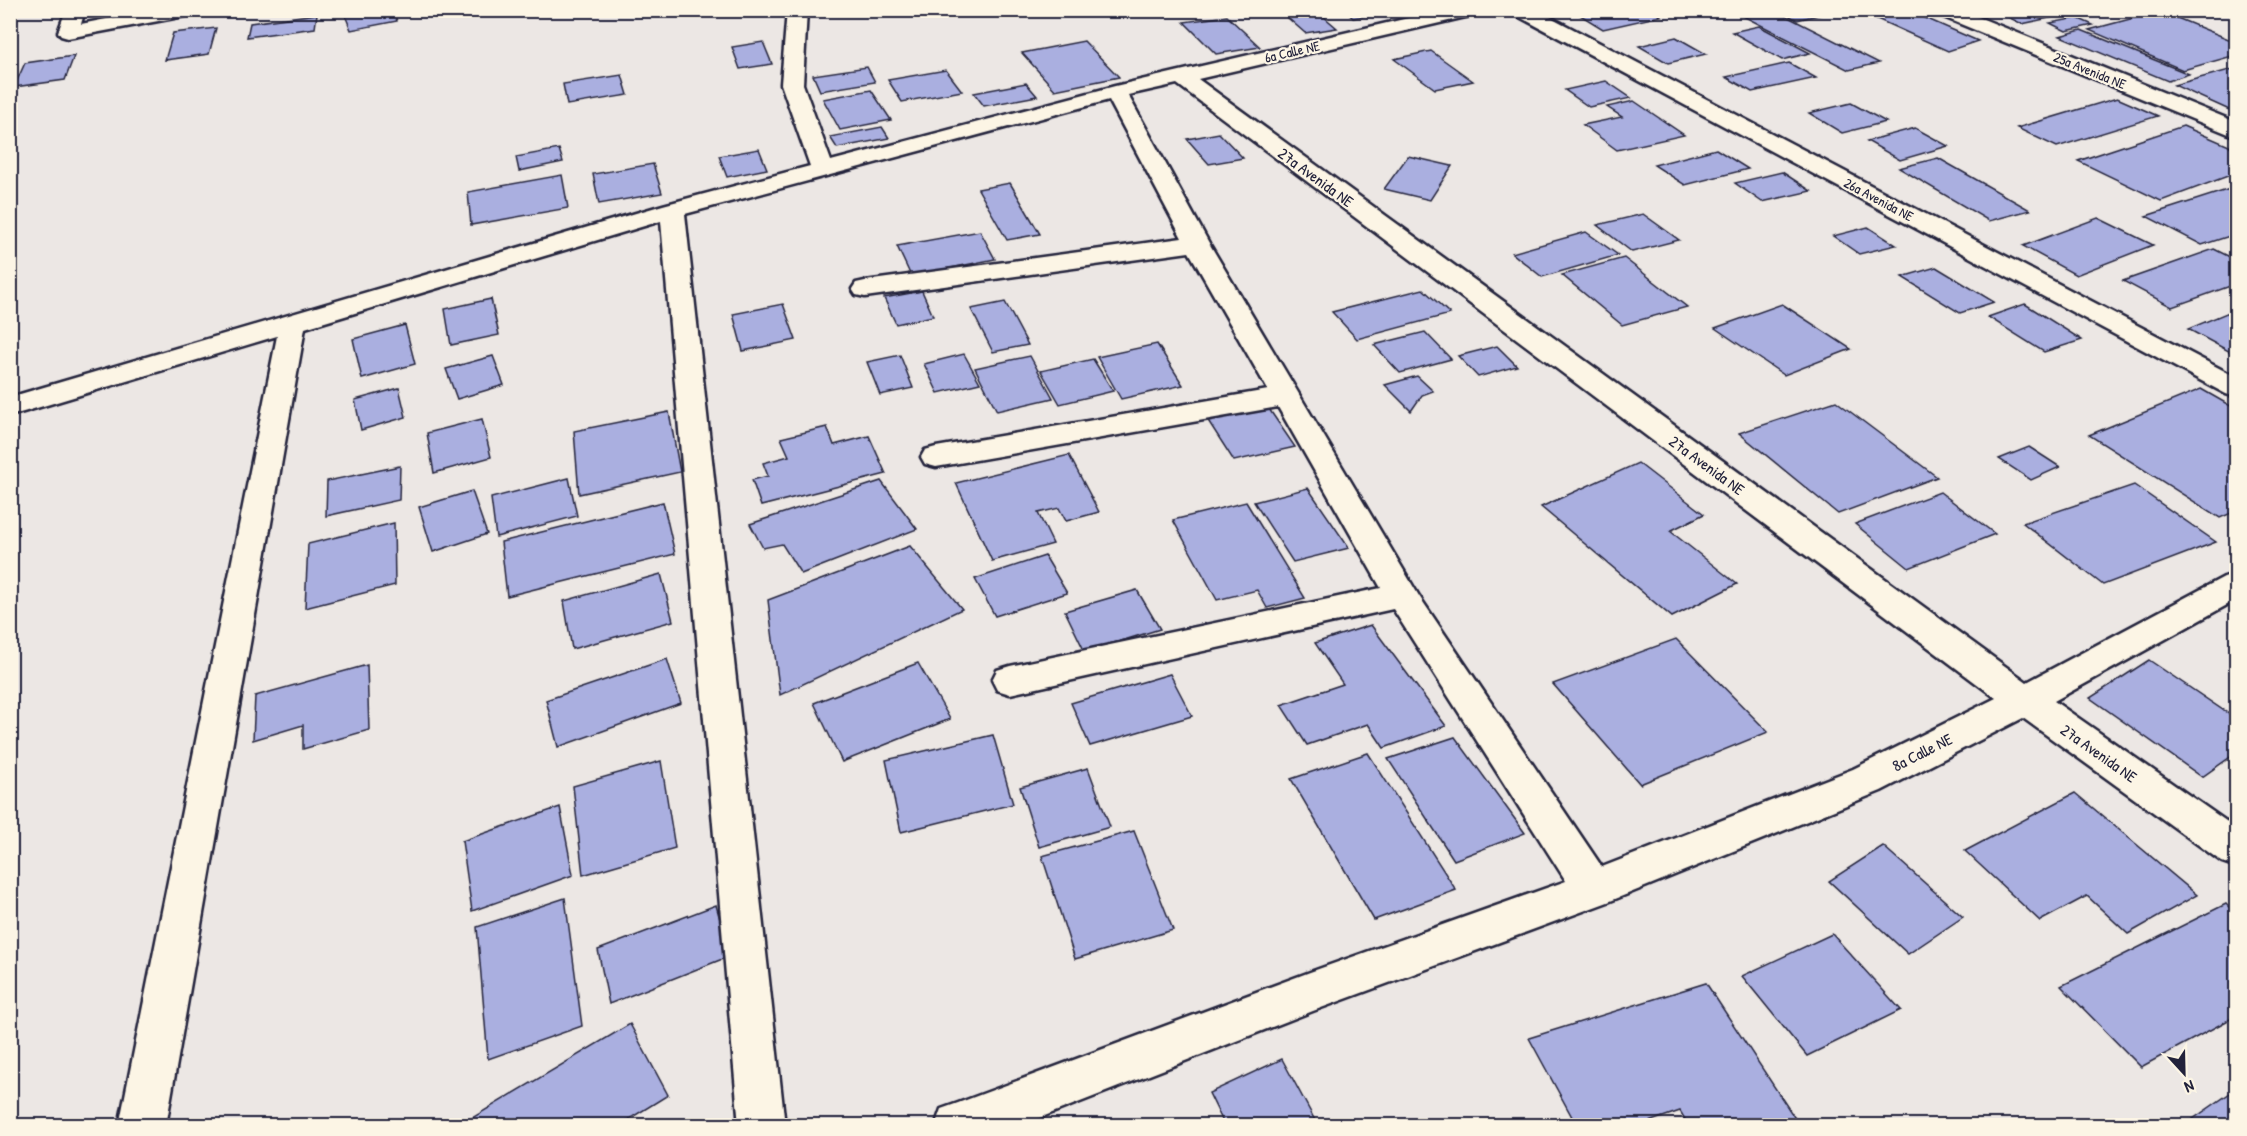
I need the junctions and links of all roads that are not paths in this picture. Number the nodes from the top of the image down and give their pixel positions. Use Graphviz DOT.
graph roads {
  1 [pos="76,10"];
  2 [pos="185,10"];
  3 [pos="797,10"];
  4 [pos="1470,10"];
  5 [pos="1521,10"];
  6 [pos="1943,10"];
  7 [pos="1180,76"];
  8 [pos="1115,92"];
  9 [pos="2236,130"];
  10 [pos="823,170"];
  11 [pos="672,210"];
  12 [pos="1197,243"];
  13 [pos="865,289"];
  14 [pos="293,322"];
  15 [pos="2236,388"];
  16 [pos="1288,396"];
  17 [pos="10,407"];
  18 [pos="936,457"];
  19 [pos="2236,585"];
  20 [pos="1403,595"];
  21 [pos="1010,680"];
  22 [pos="2025,700"];
  23 [pos="2236,850"];
  24 [pos="1594,889"];
  25 [pos="142,1125"];
  26 [pos="762,1125"];
  27 [pos="958,1125"];
  1 -- 2 [label="street"];
  3 -- 10 [label="street"];
  4 -- 7 [label="street, 6a Calle NE"];
  5 -- 15 [label="street, 26a Avenida NE"];
  6 -- 9 [label="street, 25a Avenida NE"];
  7 -- 8 [label="street, 6a Calle NE"];
  7 -- 22 [label="street, 27a Avenida NE"];
  8 -- 10 [label="street, 6a Calle NE"];
  8 -- 12 [label="street"];
  10 -- 11 [label="street, 6a Calle NE"];
  11 -- 14 [label="street, 6a Calle NE"];
  11 -- 26 [label="street"];
  12 -- 13 [label="street"];
  12 -- 16 [label="street"];
  14 -- 17 [label="street, 6a Calle NE"];
  14 -- 25 [label="street"];
  16 -- 18 [label="street"];
  16 -- 20 [label="street"];
  19 -- 22 [label="street, 8a Calle NE"];
  20 -- 21 [label="street"];
  20 -- 24 [label="street"];
  22 -- 23 [label="street, 27a Avenida NE"];
  22 -- 24 [label="street, 8a Calle NE"];
  24 -- 27 [label="street, 8a Calle NE"];
}
